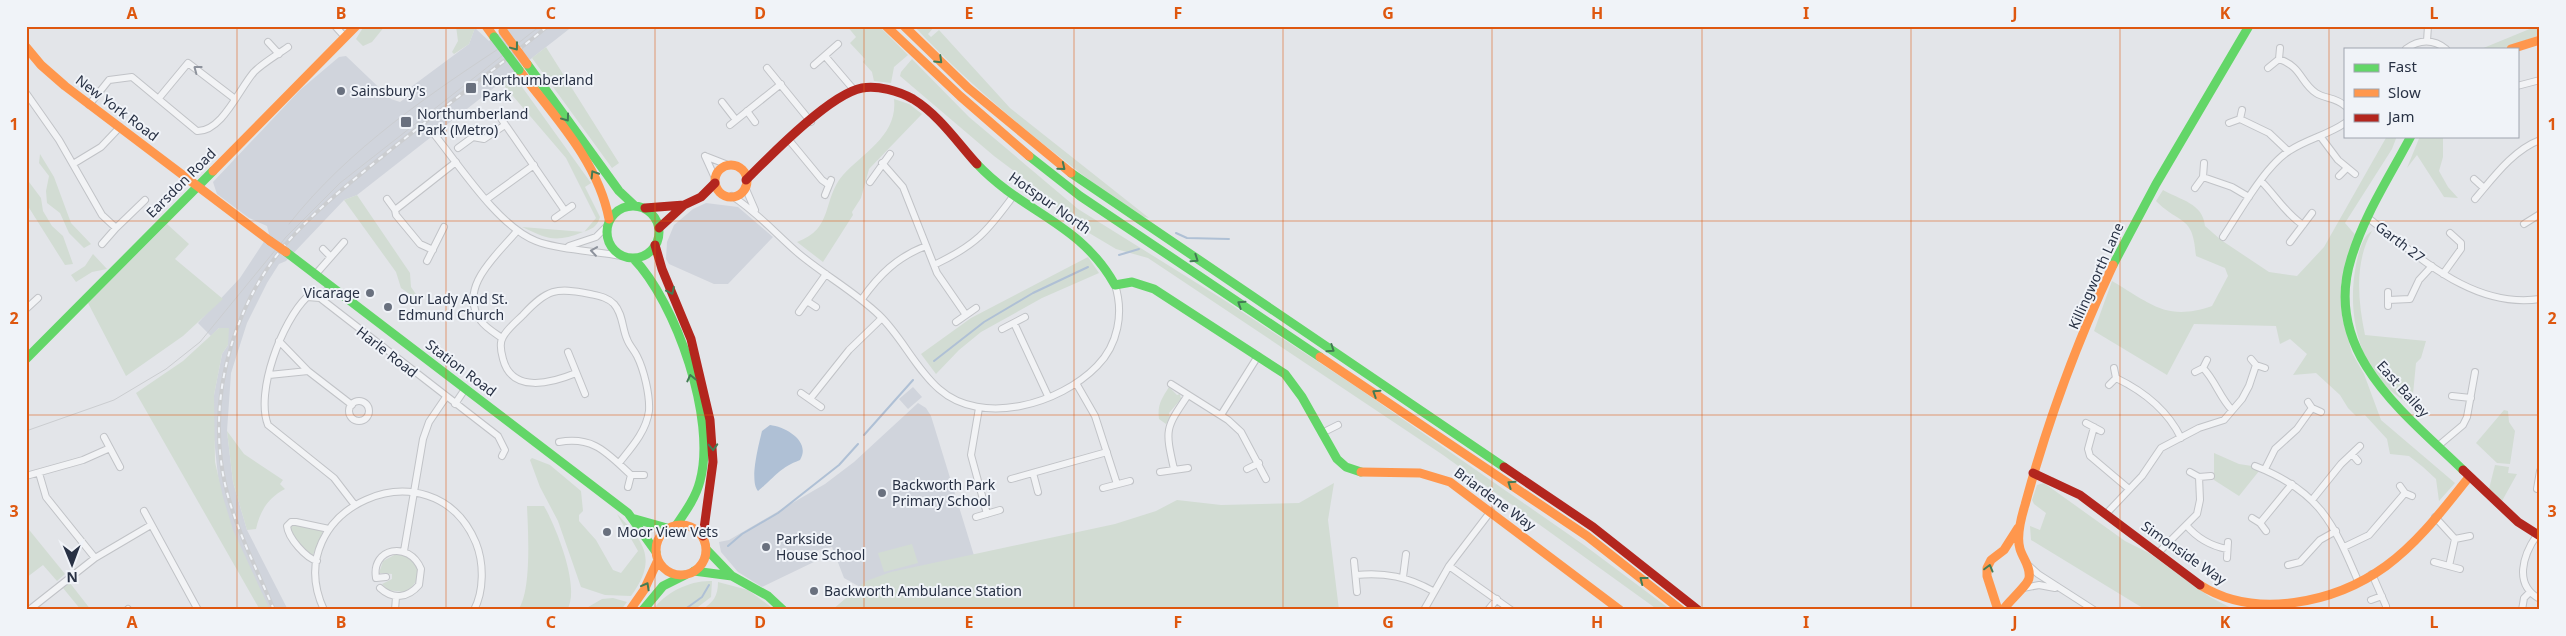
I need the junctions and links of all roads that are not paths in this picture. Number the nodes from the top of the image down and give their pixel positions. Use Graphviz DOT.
graph roads {
  1 [pos="335,26"];
  2 [pos="356,26"];
  3 [pos="486,26"];
  4 [pos="886,26"];
  5 [pos="904,26"];
  6 [pos="2249,26"];
  7 [pos="2428,26"];
  8 [pos="501,29"];
  9 [pos="345,36"];
  10 [pos="2540,40"];
  11 [pos="268,42"];
  12 [pos="2427,42"];
  13 [pos="838,44"];
  14 [pos="26,47"];
  15 [pos="288,47"];
  16 [pos="2280,48"];
  17 [pos="2408,48"];
  18 [pos="2443,48"];
  19 [pos="2514,48"];
  20 [pos="279,54"];
  21 [pos="825,56"];
  22 [pos="2279,59"];
  23 [pos="814,65"];
  24 [pos="768,68"];
  25 [pos="2268,68"];
  26 [pos="2540,80"];
  27 [pos="781,84"];
  28 [pos="2518,86"];
  29 [pos="854,90"];
  30 [pos="26,94"];
  31 [pos="160,98"];
  32 [pos="235,99"];
  33 [pos="722,102"];
  34 [pos="89,105"];
  35 [pos="2344,105"];
  36 [pos="2242,110"];
  37 [pos="747,111"];
  38 [pos="500,117"];
  39 [pos="2240,120"];
  40 [pos="755,122"];
  41 [pos="811,122"];
  42 [pos="2229,123"];
  43 [pos="2344,124"];
  44 [pos="505,125"];
  45 [pos="120,127"];
  46 [pos="434,134"];
  47 [pos="2320,136"];
  48 [pos="2410,138"];
  49 [pos="789,140"];
  50 [pos="2540,140"];
  51 [pos="458,148"];
  52 [pos="2288,151"];
  53 [pos="890,154"];
  54 [pos="764,161"];
  55 [pos="456,162"];
  56 [pos="882,163"];
  57 [pos="2204,163"];
  58 [pos="73,164"];
  59 [pos="534,165"];
  60 [pos="728,165"];
  61 [pos="739,168"];
  62 [pos="2347,168"];
  63 [pos="2355,174"];
  64 [pos="2339,176"];
  65 [pos="2203,177"];
  66 [pos="2474,179"];
  67 [pos="715,180"];
  68 [pos="2261,181"];
  69 [pos="870,182"];
  70 [pos="746,184"];
  71 [pos="197,186"];
  72 [pos="2195,188"];
  73 [pos="2484,188"];
  74 [pos="825,195"];
  75 [pos="1014,195"];
  76 [pos="729,196"];
  77 [pos="701,197"];
  78 [pos="2249,197"];
  79 [pos="2475,198"];
  80 [pos="387,199"];
  81 [pos="487,199"];
  82 [pos="145,200"];
  83 [pos="684,205"];
  84 [pos="572,206"];
  85 [pos="635,206"];
  86 [pos="645,208"];
  87 [pos="395,210"];
  88 [pos="565,211"];
  89 [pos="757,213"];
  90 [pos="2312,213"];
  91 [pos="2540,214"];
  92 [pos="555,218"];
  93 [pos="2368,218"];
  94 [pos="608,223"];
  95 [pos="2303,224"];
  96 [pos="2524,224"];
  97 [pos="444,227"];
  98 [pos="116,228"];
  99 [pos="659,228"];
  100 [pos="2229,229"];
  101 [pos="517,231"];
  102 [pos="2237,233"];
  103 [pos="2450,234"];
  104 [pos="2223,237"];
  105 [pos="344,242"];
  106 [pos="2290,242"];
  107 [pos="102,244"];
  108 [pos="656,245"];
  109 [pos="926,246"];
  110 [pos="565,247"];
  111 [pos="323,249"];
  112 [pos="432,250"];
  113 [pos="622,256"];
  114 [pos="331,257"];
  115 [pos="633,258"];
  116 [pos="427,262"];
  117 [pos="934,265"];
  118 [pos="2432,266"];
  119 [pos="826,274"];
  120 [pos="2443,274"];
  121 [pos="315,275"];
  122 [pos="1115,285"];
  123 [pos="331,286"];
  124 [pos="2388,292"];
  125 [pos="38,298"];
  126 [pos="320,298"];
  127 [pos="862,299"];
  128 [pos="2540,299"];
  129 [pos="807,300"];
  130 [pos="816,307"];
  131 [pos="976,308"];
  132 [pos="26,309"];
  133 [pos="799,312"];
  134 [pos="966,315"];
  135 [pos="1026,317"];
  136 [pos="882,318"];
  137 [pos="956,322"];
  138 [pos="1014,323"];
  139 [pos="1002,329"];
  140 [pos="502,338"];
  141 [pos="279,341"];
  142 [pos="568,352"];
  143 [pos="1258,356"];
  144 [pos="26,358"];
  145 [pos="2251,359"];
  146 [pos="2207,360"];
  147 [pos="2256,365"];
  148 [pos="2114,368"];
  149 [pos="2203,368"];
  150 [pos="2265,368"];
  151 [pos="308,371"];
  152 [pos="2195,372"];
  153 [pos="2475,372"];
  154 [pos="576,373"];
  155 [pos="269,374"];
  156 [pos="2116,378"];
  157 [pos="1076,382"];
  158 [pos="1171,384"];
  159 [pos="2109,385"];
  160 [pos="465,389"];
  161 [pos="801,393"];
  162 [pos="585,394"];
  163 [pos="1188,395"];
  164 [pos="1048,396"];
  165 [pos="2452,396"];
  166 [pos="446,397"];
  167 [pos="2471,398"];
  168 [pos="810,399"];
  169 [pos="454,404"];
  170 [pos="352,405"];
  171 [pos="821,407"];
  172 [pos="979,408"];
  173 [pos="2232,410"];
  174 [pos="2321,412"];
  175 [pos="1221,415"];
  176 [pos="2086,423"];
  177 [pos="1338,425"];
  178 [pos="2094,428"];
  179 [pos="2101,431"];
  180 [pos="1322,432"];
  181 [pos="104,437"];
  182 [pos="2181,438"];
  183 [pos="559,442"];
  184 [pos="2360,446"];
  185 [pos="2438,446"];
  186 [pos="110,448"];
  187 [pos="1107,452"];
  188 [pos="2352,454"];
  189 [pos="502,456"];
  190 [pos="2358,461"];
  191 [pos="619,463"];
  192 [pos="1259,464"];
  193 [pos="120,466"];
  194 [pos="2255,466"];
  195 [pos="1188,468"];
  196 [pos="1174,469"];
  197 [pos="1247,469"];
  198 [pos="2265,469"];
  199 [pos="2540,471"];
  200 [pos="1160,472"];
  201 [pos="2190,472"];
  202 [pos="38,473"];
  203 [pos="1033,473"];
  204 [pos="2033,473"];
  205 [pos="631,475"];
  206 [pos="644,475"];
  207 [pos="26,476"];
  208 [pos="2211,476"];
  209 [pos="2200,477"];
  210 [pos="2469,477"];
  211 [pos="1011,479"];
  212 [pos="1266,479"];
  213 [pos="1130,480"];
  214 [pos="1117,484"];
  215 [pos="2292,484"];
  216 [pos="2400,486"];
  217 [pos="628,487"];
  218 [pos="1104,488"];
  219 [pos="2129,489"];
  220 [pos="2537,489"];
  221 [pos="413,492"];
  222 [pos="1038,492"];
  223 [pos="2405,493"];
  224 [pos="2412,496"];
  225 [pos="2312,500"];
  226 [pos="354,504"];
  227 [pos="1000,510"];
  228 [pos="144,511"];
  229 [pos="1491,511"];
  230 [pos="987,514"];
  231 [pos="2106,514"];
  232 [pos="976,517"];
  233 [pos="2435,517"];
  234 [pos="2252,518"];
  235 [pos="635,519"];
  236 [pos="2260,523"];
  237 [pos="677,524"];
  238 [pos="152,525"];
  239 [pos="2186,525"];
  240 [pos="2019,527"];
  241 [pos="667,528"];
  242 [pos="329,529"];
  243 [pos="2266,531"];
  244 [pos="2336,531"];
  245 [pos="2538,535"];
  246 [pos="703,536"];
  247 [pos="2470,536"];
  248 [pos="2455,539"];
  249 [pos="2344,547"];
  250 [pos="707,550"];
  251 [pos="404,551"];
  252 [pos="2000,553"];
  253 [pos="2158,553"];
  254 [pos="1406,554"];
  255 [pos="657,556"];
  256 [pos="95,558"];
  257 [pos="2227,558"];
  258 [pos="317,561"];
  259 [pos="1354,561"];
  260 [pos="2026,562"];
  261 [pos="2300,562"];
  262 [pos="2434,562"];
  263 [pos="2288,565"];
  264 [pos="1449,566"];
  265 [pos="2449,566"];
  266 [pos="2460,569"];
  267 [pos="2305,570"];
  268 [pos="690,573"];
  269 [pos="2372,574"];
  270 [pos="1356,575"];
  271 [pos="732,576"];
  272 [pos="1403,577"];
  273 [pos="386,578"];
  274 [pos="2358,581"];
  275 [pos="1992,586"];
  276 [pos="380,588"];
  277 [pos="2020,590"];
  278 [pos="2061,590"];
  279 [pos="1433,591"];
  280 [pos="1357,592"];
  281 [pos="2530,592"];
  282 [pos="2382,596"];
  283 [pos="396,597"];
  284 [pos="1497,599"];
  285 [pos="2540,599"];
  286 [pos="2371,600"];
  287 [pos="2386,606"];
  288 [pos="30,610"];
  289 [pos="198,610"];
  290 [pos="324,610"];
  291 [pos="395,610"];
  292 [pos="474,610"];
  293 [pos="630,610"];
  294 [pos="643,610"];
  295 [pos="783,610"];
  296 [pos="1424,610"];
  297 [pos="1488,610"];
  298 [pos="1511,610"];
  299 [pos="1620,610"];
  300 [pos="1681,610"];
  301 [pos="1698,610"];
  302 [pos="1998,610"];
  303 [pos="2003,610"];
  304 [pos="2094,610"];
  305 [pos="2522,610"];
  1 -- 9 [label="street"];
  2 -- 9 [label="main road, Earsdon Road"];
  94 -- 3 [label="main road, one-way, bridge"];
  300 -- 4 [label="main road, one-way"];
  5 -- 301 [label="main road, one-way"];
  6 -- 204 [label="main road, Killingworth Lane"];
  7 -- 12 [label="street"];
  8 -- 85 [label="main road, one-way, bridge"];
  9 -- 71 [label="main road, Earsdon Road"];
  10 -- 19 [label="main road"];
  11 -- 20 [label="street"];
  12 -- 17 [label="street"];
  12 -- 18 [label="street"];
  13 -- 21 [label="street"];
  14 -- 34 [label="main road, New York Road"];
  15 -- 20 [label="street"];
  16 -- 22 [label="street"];
  20 -- 32 [label="street"];
  21 -- 23 [label="street"];
  21 -- 29 [label="street"];
  22 -- 25 [label="street"];
  22 -- 35 [label="street"];
  24 -- 27 [label="street"];
  26 -- 28 [label="street"];
  27 -- 37 [label="street"];
  27 -- 41 [label="street"];
  29 -- 41 [label="main road"];
  29 -- 75 [label="main road, Hotspur North"];
  30 -- 58 [label="street"];
  31 -- 32 [label="street"];
  32 -- 31 [label="street, one-way"];
  31 -- 34 [label="street"];
  33 -- 37 [label="street"];
  34 -- 45 [label="main road, New York Road"];
  36 -- 39 [label="street"];
  37 -- 40 [label="street"];
  38 -- 44 [label="street"];
  39 -- 42 [label="street"];
  39 -- 52 [label="street"];
  41 -- 49 [label="main road"];
  43 -- 47 [label="street"];
  44 -- 51 [label="street"];
  44 -- 59 [label="street"];
  45 -- 58 [label="street"];
  45 -- 71 [label="main road, New York Road"];
  46 -- 55 [label="street"];
  47 -- 52 [label="street"];
  47 -- 62 [label="street"];
  48 -- 93 [label="main road, East Bailey"];
  49 -- 54 [label="main road"];
  49 -- 74 [label="street"];
  50 -- 73 [label="street"];
  52 -- 68 [label="street"];
  53 -- 56 [label="street"];
  54 -- 61 [label="main road"];
  54 -- 70 [label="main road"];
  55 -- 81 [label="street"];
  55 -- 87 [label="street"];
  56 -- 69 [label="street"];
  56 -- 109 [label="street"];
  57 -- 65 [label="street"];
  58 -- 98 [label="street"];
  59 -- 81 [label="street"];
  59 -- 88 [label="street"];
  60 -- 61 [label="main road"];
  60 -- 67 [label="main road"];
  60 -- 67 [label="street"];
  61 -- 70 [label="main road"];
  62 -- 63 [label="street"];
  62 -- 64 [label="street"];
  65 -- 72 [label="street"];
  65 -- 78 [label="street"];
  66 -- 73 [label="street"];
  67 -- 76 [label="main road"];
  67 -- 77 [label="main road"];
  68 -- 78 [label="street"];
  68 -- 95 [label="street"];
  70 -- 76 [label="main road"];
  70 -- 89 [label="street, Hotspur North"];
  71 -- 121 [label="main road, Station Road, bridge"];
  71 -- 144 [label="main road, Earsdon Road"];
  73 -- 79 [label="street"];
  75 -- 117 [label="street"];
  75 -- 122 [label="main road, Hotspur North"];
  76 -- 77 [label="main road"];
  76 -- 89 [label="street, Hotspur North"];
  77 -- 83 [label="main road"];
  78 -- 100 [label="street"];
  80 -- 87 [label="street"];
  81 -- 101 [label="street"];
  82 -- 98 [label="street"];
  83 -- 86 [label="main road"];
  83 -- 99 [label="main road"];
  84 -- 88 [label="street"];
  85 -- 86 [label="main road"];
  85 -- 94 [label="main road"];
  86 -- 99 [label="main road"];
  87 -- 112 [label="street"];
  88 -- 92 [label="street"];
  89 -- 119 [label="street, Hotspur North"];
  90 -- 95 [label="street"];
  91 -- 96 [label="street"];
  93 -- 118 [label="street, Garth 27"];
  93 -- 185 [label="main road, East Bailey"];
  94 -- 110 [label="street"];
  94 -- 113 [label="main road"];
  95 -- 106 [label="street"];
  97 -- 112 [label="street"];
  98 -- 107 [label="street"];
  99 -- 108 [label="main road"];
  100 -- 102 [label="street"];
  100 -- 104 [label="street"];
  101 -- 110 [label="street"];
  101 -- 140 [label="street"];
  103 -- 120 [label="street"];
  105 -- 114 [label="street"];
  108 -- 115 [label="main road"];
  108 -- 246 [label="main road, one-way"];
  109 -- 117 [label="street"];
  109 -- 127 [label="street"];
  113 -- 110 [label="street, one-way"];
  111 -- 114 [label="street"];
  112 -- 116 [label="street"];
  113 -- 115 [label="main road"];
  114 -- 121 [label="street"];
  237 -- 115 [label="main road, one-way"];
  117 -- 134 [label="street"];
  118 -- 120 [label="street, Garth 27"];
  118 -- 124 [label="street, Garth 27"];
  119 -- 127 [label="street, Hotspur North"];
  119 -- 129 [label="street"];
  120 -- 128 [label="street, Garth 27"];
  121 -- 123 [label="main road, Station Road"];
  122 -- 143 [label="main road, Briardene Way"];
  122 -- 157 [label="street, Hotspur North"];
  123 -- 126 [label="street"];
  123 -- 160 [label="main road, Station Road"];
  125 -- 132 [label="street"];
  126 -- 141 [label="street"];
  126 -- 166 [label="street, Harle Road"];
  127 -- 136 [label="street, Hotspur North"];
  129 -- 130 [label="street"];
  129 -- 133 [label="street"];
  131 -- 134 [label="street"];
  134 -- 137 [label="street"];
  135 -- 138 [label="street"];
  136 -- 168 [label="street"];
  136 -- 172 [label="street, Hotspur North"];
  138 -- 139 [label="street"];
  138 -- 164 [label="street"];
  140 -- 154 [label="street"];
  140 -- 191 [label="street"];
  141 -- 151 [label="street"];
  141 -- 155 [label="street"];
  142 -- 154 [label="street"];
  143 -- 175 [label="street"];
  143 -- 180 [label="main road, Briardene Way"];
  145 -- 147 [label="street"];
  146 -- 149 [label="street"];
  147 -- 150 [label="street"];
  147 -- 173 [label="street"];
  148 -- 156 [label="street"];
  149 -- 152 [label="street"];
  149 -- 173 [label="street"];
  151 -- 155 [label="street"];
  151 -- 170 [label="street"];
  153 -- 167 [label="street"];
  154 -- 162 [label="street"];
  155 -- 226 [label="street"];
  156 -- 159 [label="street"];
  156 -- 182 [label="street"];
  157 -- 164 [label="street, Hotspur North"];
  157 -- 187 [label="street"];
  158 -- 163 [label="street"];
  160 -- 169 [label="street"];
  160 -- 235 [label="main road, Station Road"];
  161 -- 168 [label="street"];
  163 -- 175 [label="street"];
  163 -- 196 [label="street"];
  164 -- 172 [label="street, Hotspur North"];
  165 -- 167 [label="street"];
  166 -- 169 [label="street, Harle Road"];
  166 -- 221 [label="street"];
  167 -- 185 [label="street"];
  168 -- 171 [label="street"];
  169 -- 189 [label="street, Harle Road"];
  172 -- 230 [label="street"];
  173 -- 182 [label="street"];
  174 -- 198 [label="street"];
  175 -- 192 [label="street"];
  176 -- 178 [label="street"];
  177 -- 180 [label="street"];
  178 -- 179 [label="street"];
  178 -- 219 [label="street"];
  180 -- 229 [label="main road, Briardene Way"];
  181 -- 186 [label="street"];
  182 -- 219 [label="street"];
  183 -- 191 [label="street"];
  184 -- 188 [label="street"];
  185 -- 210 [label="main road, East Bailey"];
  186 -- 193 [label="street"];
  186 -- 202 [label="street"];
  187 -- 203 [label="street"];
  187 -- 214 [label="street"];
  188 -- 190 [label="street"];
  188 -- 225 [label="street"];
  191 -- 205 [label="street"];
  192 -- 197 [label="street"];
  192 -- 212 [label="street"];
  194 -- 198 [label="street"];
  195 -- 196 [label="street"];
  196 -- 200 [label="street"];
  198 -- 215 [label="street"];
  199 -- 220 [label="street"];
  201 -- 209 [label="street"];
  202 -- 207 [label="street"];
  202 -- 256 [label="street"];
  203 -- 211 [label="street"];
  203 -- 222 [label="street"];
  204 -- 231 [label="main road, Simonside Way"];
  204 -- 240 [label="main road, Killingworth Lane"];
  205 -- 206 [label="street"];
  205 -- 217 [label="street"];
  208 -- 209 [label="street"];
  209 -- 239 [label="street"];
  210 -- 233 [label="main road, Simonside Way"];
  210 -- 245 [label="main road, East Bailey"];
  213 -- 214 [label="street"];
  214 -- 218 [label="street"];
  215 -- 225 [label="street"];
  215 -- 236 [label="street"];
  216 -- 223 [label="street"];
  219 -- 231 [label="street"];
  221 -- 226 [label="street"];
  221 -- 251 [label="street"];
  221 -- 292 [label="street"];
  223 -- 224 [label="street"];
  223 -- 249 [label="street"];
  225 -- 244 [label="street"];
  226 -- 242 [label="street"];
  227 -- 230 [label="street"];
  228 -- 238 [label="street"];
  229 -- 264 [label="street"];
  229 -- 299 [label="main road, Briardene Way"];
  230 -- 232 [label="street"];
  231 -- 253 [label="main road, Simonside Way"];
  233 -- 248 [label="street"];
  233 -- 269 [label="main road, Simonside Way"];
  234 -- 236 [label="street"];
  235 -- 241 [label="main road, Station Road"];
  235 -- 255 [label="main road, Station Road"];
  236 -- 243 [label="street"];
  237 -- 241 [label="main road"];
  237 -- 246 [label="main road"];
  238 -- 256 [label="street"];
  238 -- 289 [label="street"];
  239 -- 253 [label="street"];
  239 -- 257 [label="street"];
  240 -- 252 [label="main road"];
  240 -- 260 [label="main road"];
  241 -- 255 [label="main road"];
  242 -- 258 [label="street"];
  242 -- 258 [label="street"];
  244 -- 249 [label="street"];
  244 -- 261 [label="street"];
  245 -- 281 [label="street"];
  246 -- 250 [label="main road"];
  247 -- 248 [label="street"];
  248 -- 265 [label="street"];
  249 -- 274 [label="street"];
  250 -- 268 [label="main road"];
  250 -- 271 [label="main road"];
  251 -- 273 [label="street"];
  251 -- 283 [label="street"];
  252 -- 260 [label="main road"];
  275 -- 252 [label="main road, one-way"];
  253 -- 274 [label="main road, Simonside Way"];
  254 -- 272 [label="street"];
  255 -- 268 [label="main road"];
  293 -- 255 [label="main road, one-way"];
  256 -- 288 [label="street"];
  258 -- 290 [label="street"];
  259 -- 270 [label="street"];
  260 -- 277 [label="main road"];
  260 -- 278 [label="street"];
  261 -- 263 [label="street"];
  261 -- 267 [label="street"];
  262 -- 265 [label="street"];
  264 -- 279 [label="street"];
  264 -- 284 [label="street"];
  265 -- 266 [label="street"];
  268 -- 271 [label="main road"];
  268 -- 294 [label="main road"];
  269 -- 274 [label="main road, Simonside Way"];
  269 -- 282 [label="street"];
  270 -- 272 [label="street"];
  270 -- 280 [label="street"];
  271 -- 295 [label="main road"];
  272 -- 279 [label="street"];
  275 -- 277 [label="main road"];
  275 -- 302 [label="main road"];
  276 -- 283 [label="street"];
  277 -- 278 [label="street"];
  277 -- 303 [label="main road"];
  278 -- 304 [label="street"];
  279 -- 296 [label="street"];
  281 -- 285 [label="street"];
  281 -- 305 [label="street"];
  282 -- 286 [label="street"];
  282 -- 287 [label="street"];
  283 -- 291 [label="street"];
  284 -- 297 [label="street"];
  284 -- 298 [label="street"];
}
